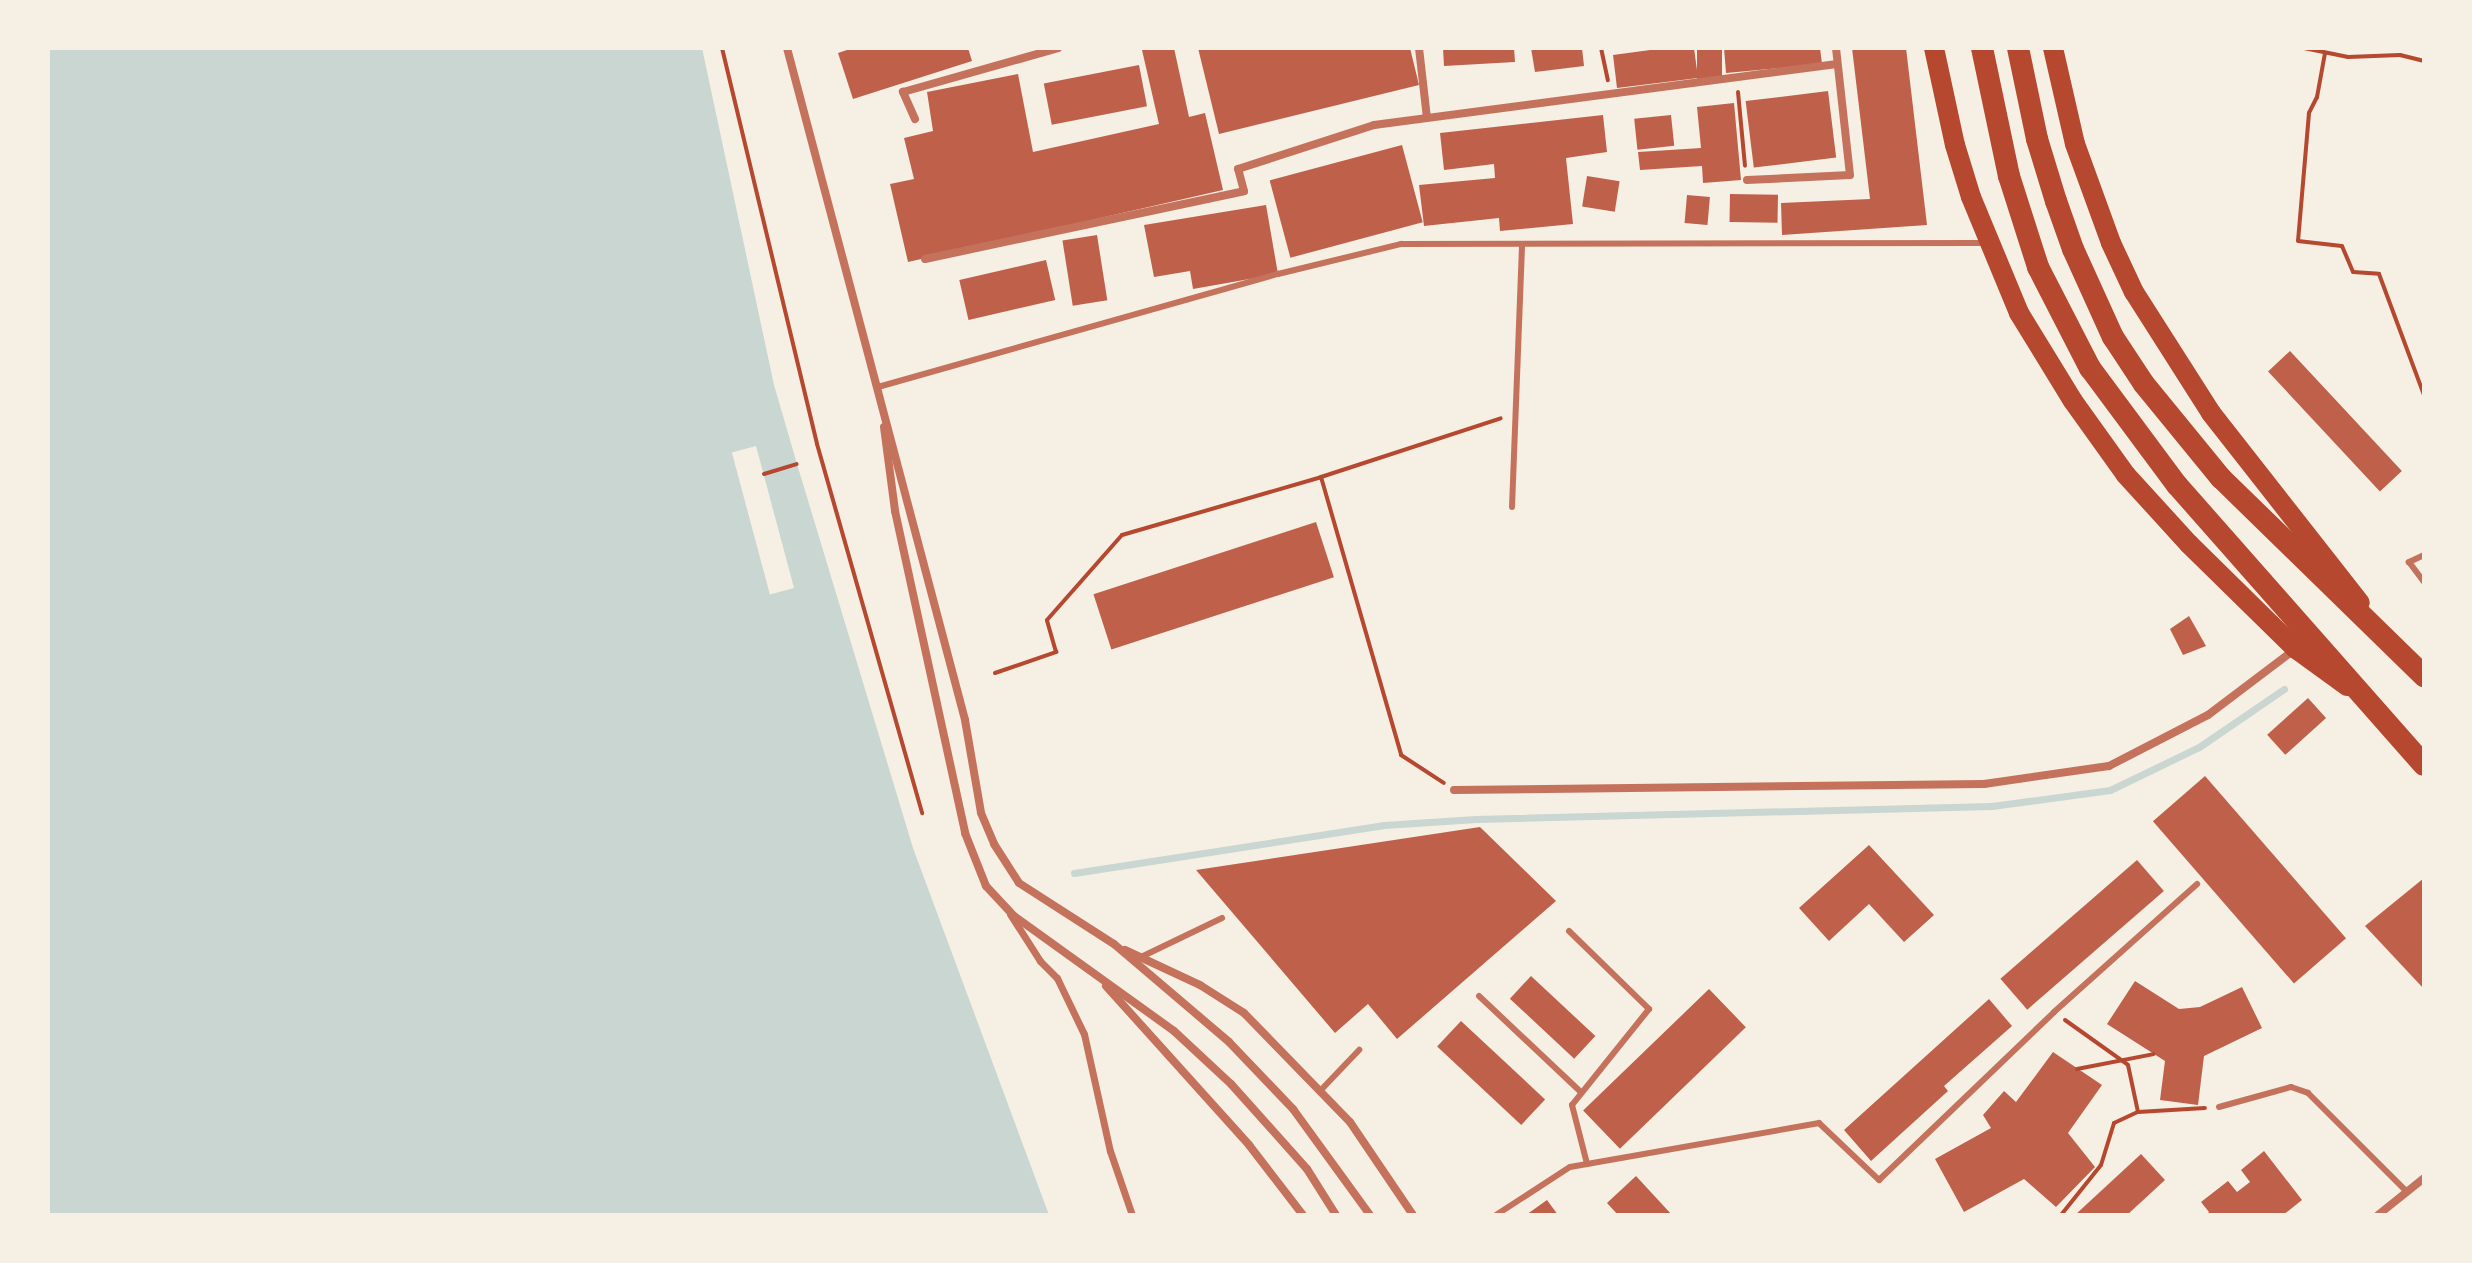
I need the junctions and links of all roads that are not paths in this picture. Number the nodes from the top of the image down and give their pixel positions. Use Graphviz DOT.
graph roads {
  1 [pos="787,48"];
  2 [pos="1058,48"];
  3 [pos="1419,48"];
  4 [pos="1836,48"];
  5 [pos="1934,48"];
  6 [pos="1982,48"];
  7 [pos="2018,48"];
  8 [pos="2053,48"];
  9 [pos="1837,64"];
  10 [pos="1427,118"];
  11 [pos="915,119"];
  12 [pos="1747,180"];
  13 [pos="1990,243"];
  14 [pos="1522,244"];
  15 [pos="925,259"];
  16 [pos="878,387"];
  17 [pos="1512,507"];
  18 [pos="2424,555"];
  19 [pos="2424,582"];
  20 [pos="2388,637"];
  21 [pos="2296,649"];
  22 [pos="2424,676"];
  23 [pos="2360,695"];
  24 [pos="2424,765"];
  25 [pos="1455,790"];
  26 [pos="2197,884"];
  27 [pos="1007,909"];
  28 [pos="1222,918"];
  29 [pos="1569,931"];
  30 [pos="1114,944"];
  31 [pos="1141,957"];
  32 [pos="1095,973"];
  33 [pos="1479,996"];
  34 [pos="1359,1050"];
  35 [pos="1320,1091"];
  36 [pos="1582,1093"];
  37 [pos="2219,1107"];
  38 [pos="1587,1164"];
  39 [pos="2424,1178"];
  40 [pos="2407,1192"];
  41 [pos="1132,1215"];
  42 [pos="1303,1215"];
  43 [pos="1336,1215"];
  44 [pos="1370,1215"];
  45 [pos="1413,1215"];
  46 [pos="1496,1215"];
  47 [pos="2378,1215"];
  1 -- 16 [label="street"];
  2 -- 11 [label="street"];
  3 -- 10 [label="street"];
  4 -- 9 [label="street"];
  5 -- 13 [label="main road"];
  6 -- 23 [label="highway"];
  7 -- 20 [label="highway"];
  8 -- 20 [label="main road"];
  9 -- 10 [label="street"];
  9 -- 12 [label="street"];
  10 -- 15 [label="street"];
  13 -- 14 [label="lane"];
  13 -- 21 [label="main road"];
  14 -- 16 [label="lane"];
  14 -- 17 [label="lane"];
  16 -- 27 [label="street"];
  16 -- 30 [label="street"];
  18 -- 19 [label="lane"];
  20 -- 22 [label="highway"];
  21 -- 23 [label="main road"];
  21 -- 25 [label="street"];
  23 -- 24 [label="highway"];
  26 -- 38 [label="lane"];
  27 -- 32 [label="street"];
  27 -- 41 [label="street"];
  28 -- 31 [label="lane"];
  29 -- 36 [label="lane"];
  30 -- 31 [label="street"];
  30 -- 44 [label="street"];
  31 -- 35 [label="street"];
  32 -- 42 [label="street"];
  32 -- 43 [label="street"];
  33 -- 36 [label="lane"];
  34 -- 35 [label="lane"];
  35 -- 45 [label="street"];
  36 -- 38 [label="lane"];
  37 -- 40 [label="lane"];
  38 -- 46 [label="lane"];
  39 -- 40 [label="street"];
  40 -- 47 [label="street"];
}
